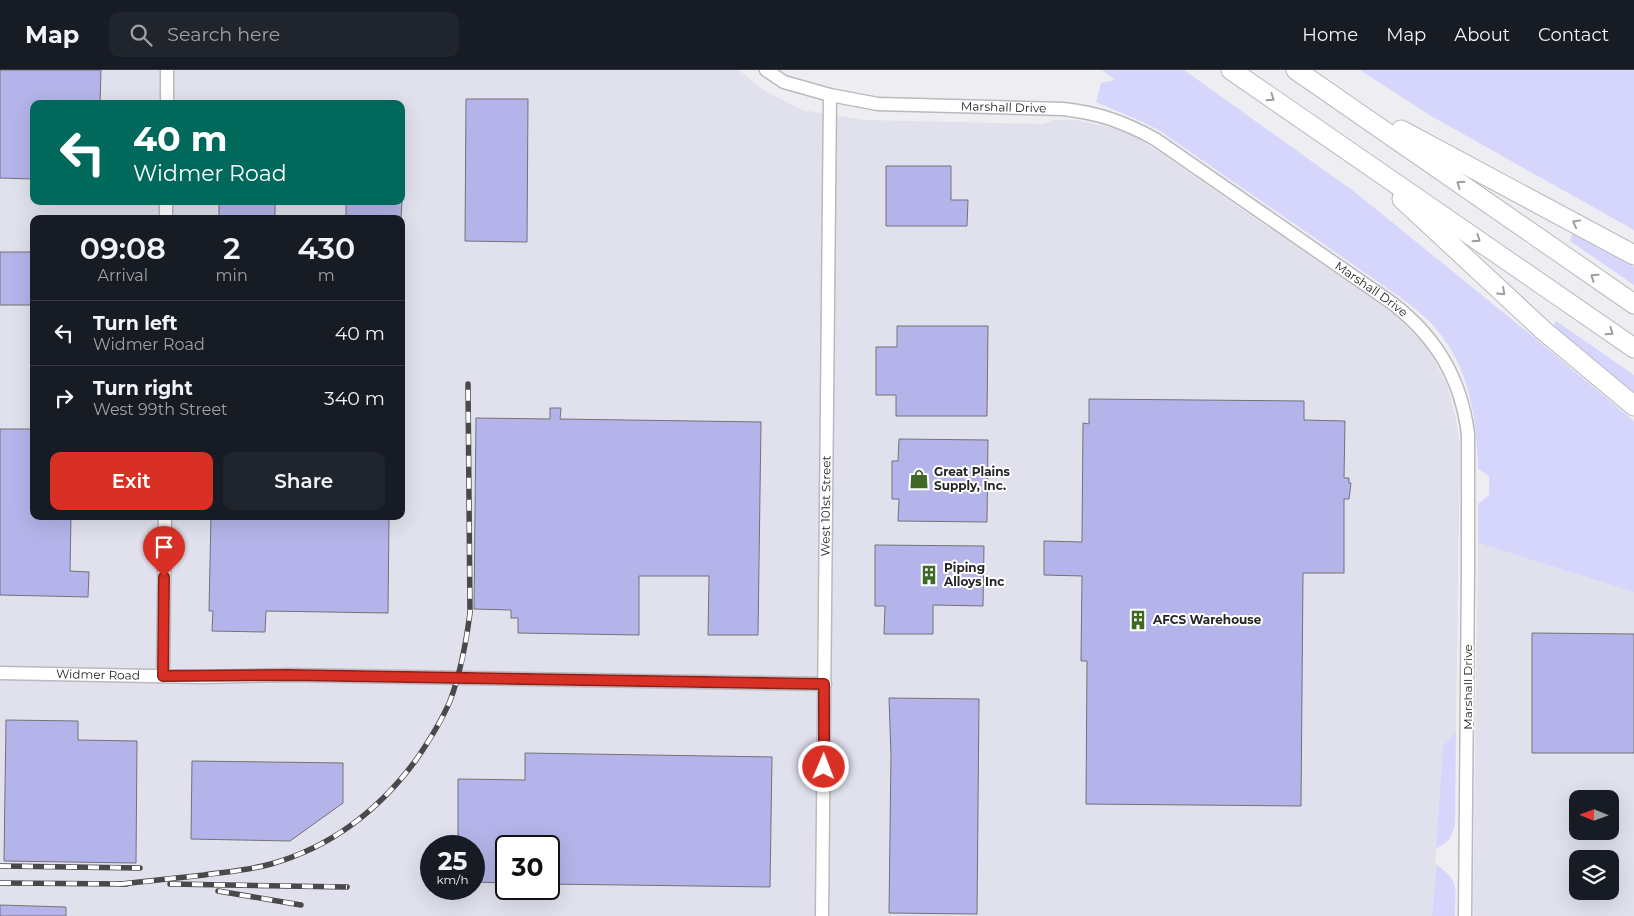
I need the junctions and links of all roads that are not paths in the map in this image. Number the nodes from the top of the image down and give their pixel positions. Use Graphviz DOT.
graph roads {
  1 [pos="167,70"];
  2 [pos="766,70"];
  3 [pos="1231,70"];
  4 [pos="1296,70"];
  5 [pos="1329,93"];
  6 [pos="830,95"];
  7 [pos="167,100"];
  8 [pos="1350,152"];
  9 [pos="1634,255"];
  10 [pos="1634,304"];
  11 [pos="1634,348"];
  12 [pos="1634,406"];
  13 [pos="164,520"];
  14 [pos="0,673"];
  15 [pos="163,676"];
  16 [pos="824,684"];
  17 [pos="822,916"];
  18 [pos="1465,916"];
  1 -- 7 [label="street"];
  2 -- 6 [label="street, Marshall Drive"];
  3 -- 8 [label="highway, one-way"];
  4 -- 5 [label="highway"];
  9 -- 5 [label="highway, one-way"];
  10 -- 5 [label="highway, one-way"];
  6 -- 16 [label="street, West 101st Street"];
  6 -- 18 [label="street, Marshall Drive"];
  8 -- 11 [label="highway, one-way"];
  8 -- 12 [label="highway, one-way"];
  13 -- 15 [label="street"];
  14 -- 15 [label="street, Widmer Road"];
  15 -- 16 [label="street, Widmer Road"];
  16 -- 17 [label="street, West 101st Street"];
}
